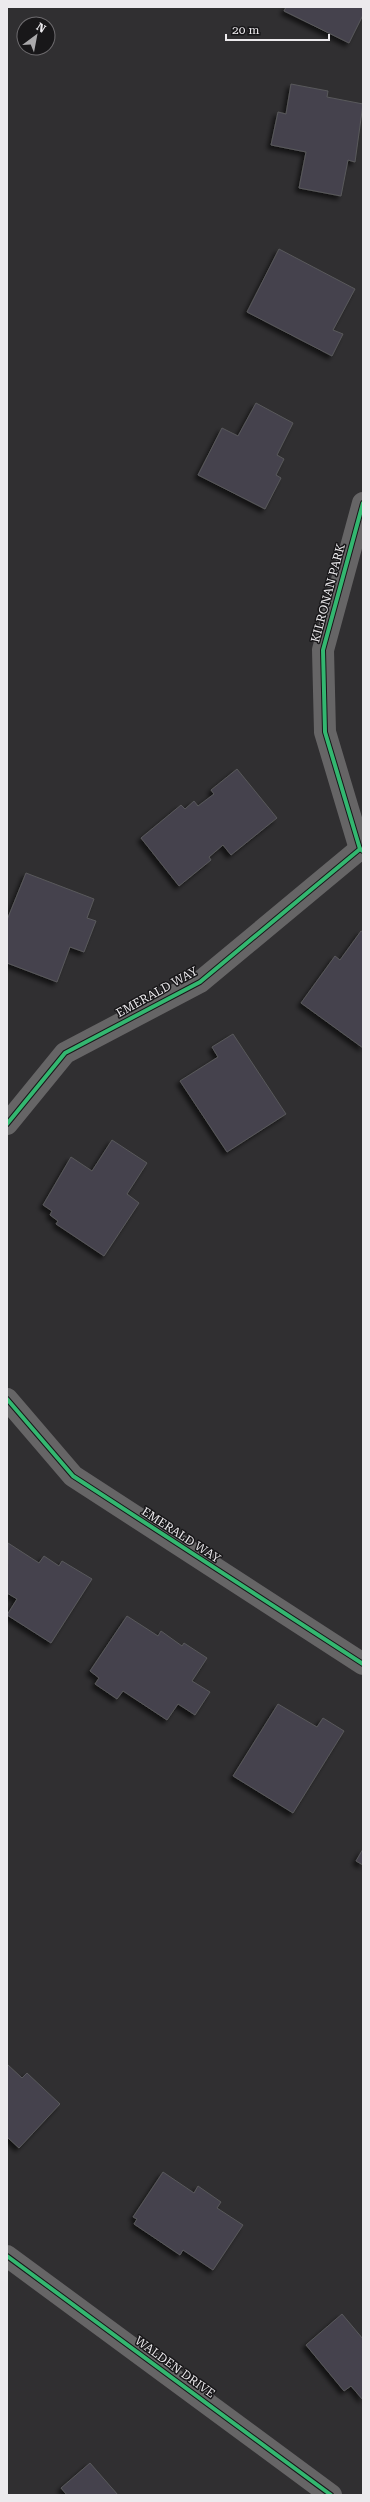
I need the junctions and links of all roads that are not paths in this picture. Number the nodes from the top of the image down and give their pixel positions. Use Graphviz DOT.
graph roads {
  1 [pos="363,503"];
  2 [pos="361,850"];
  3 [pos="7,1124"];
  4 [pos="7,1399"];
  5 [pos="363,1664"];
  6 [pos="7,2256"];
  7 [pos="331,2495"];
  1 -- 2 [label="street, KILRONAN PARK"];
  2 -- 3 [label="street, EMERALD WAY"];
  4 -- 5 [label="street, EMERALD WAY"];
  6 -- 7 [label="street, WALDEN DRIVE"];
}
